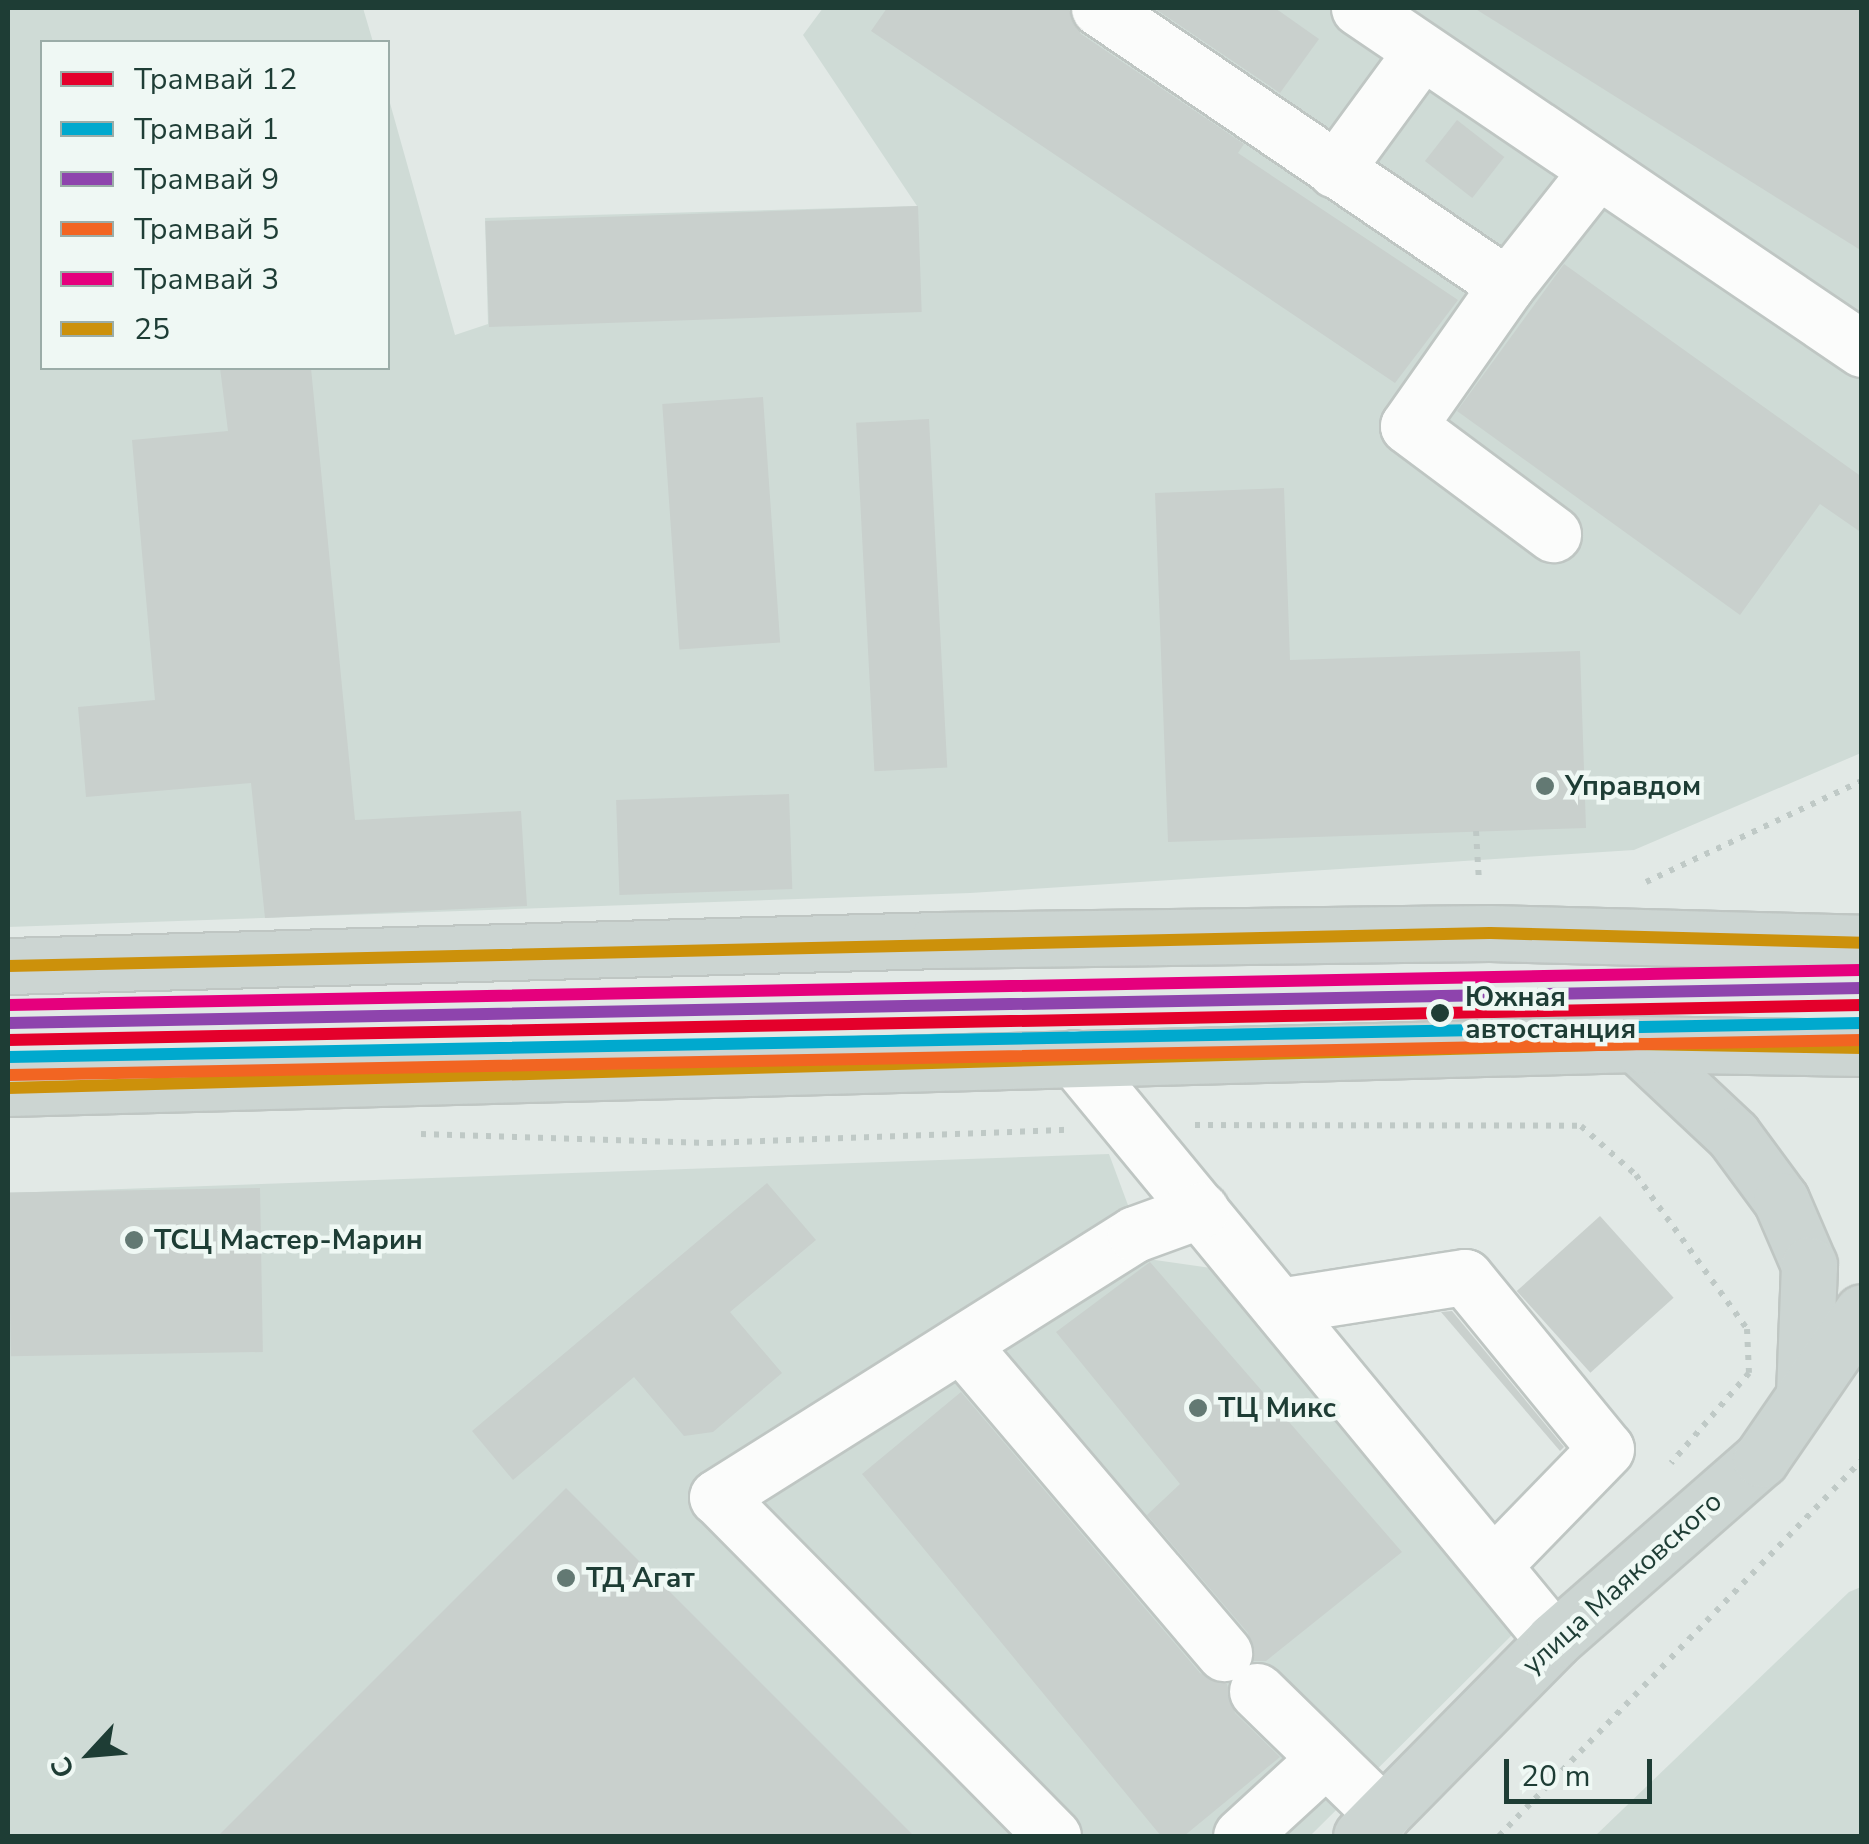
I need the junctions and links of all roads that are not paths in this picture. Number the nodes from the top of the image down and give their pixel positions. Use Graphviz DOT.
graph roads {
  1 [pos="1099,8"];
  2 [pos="1359,8"];
  3 [pos="1422,51"];
  4 [pos="1335,170"];
  5 [pos="1597,170"];
  6 [pos="1507,285"];
  7 [pos="1862,348"];
  8 [pos="1553,534"];
  9 [pos="1846,934"];
  10 [pos="8,966"];
  11 [pos="1636,1044"];
  12 [pos="1862,1048"];
  13 [pos="1074,1058"];
  14 [pos="8,1088"];
  15 [pos="1200,1210"];
  16 [pos="1279,1306"];
  17 [pos="1862,1312"];
  18 [pos="961,1344"];
  19 [pos="1862,1372"];
  20 [pos="1803,1408"];
  21 [pos="1493,1565"];
  22 [pos="1554,1640"];
  23 [pos="1326,1758"];
  24 [pos="1372,1825"];
  25 [pos="1053,1836"];
  26 [pos="1240,1836"];
  1 -- 4 [label="lane"];
  2 -- 3 [label="lane"];
  3 -- 4 [label="lane"];
  3 -- 5 [label="lane"];
  4 -- 6 [label="lane"];
  5 -- 6 [label="lane"];
  5 -- 7 [label="lane"];
  6 -- 8 [label="lane"];
  9 -- 10 [label="main road"];
  11 -- 12 [label="main road"];
  11 -- 13 [label="main road"];
  11 -- 20 [label="main road"];
  13 -- 14 [label="main road"];
  13 -- 15 [label="lane"];
  15 -- 16 [label="lane"];
  15 -- 18 [label="lane"];
  16 -- 21 [label="lane"];
  16 -- 21 [label="lane"];
  17 -- 20 [label="main road, улица Маяковского"];
  18 -- 23 [label="lane"];
  18 -- 25 [label="lane"];
  19 -- 20 [label="main road"];
  20 -- 22 [label="main road, улица Маяковского"];
  21 -- 22 [label="lane"];
  22 -- 24 [label="main road, улица Маяковского"];
  23 -- 24 [label="lane"];
  23 -- 26 [label="lane"];
}
